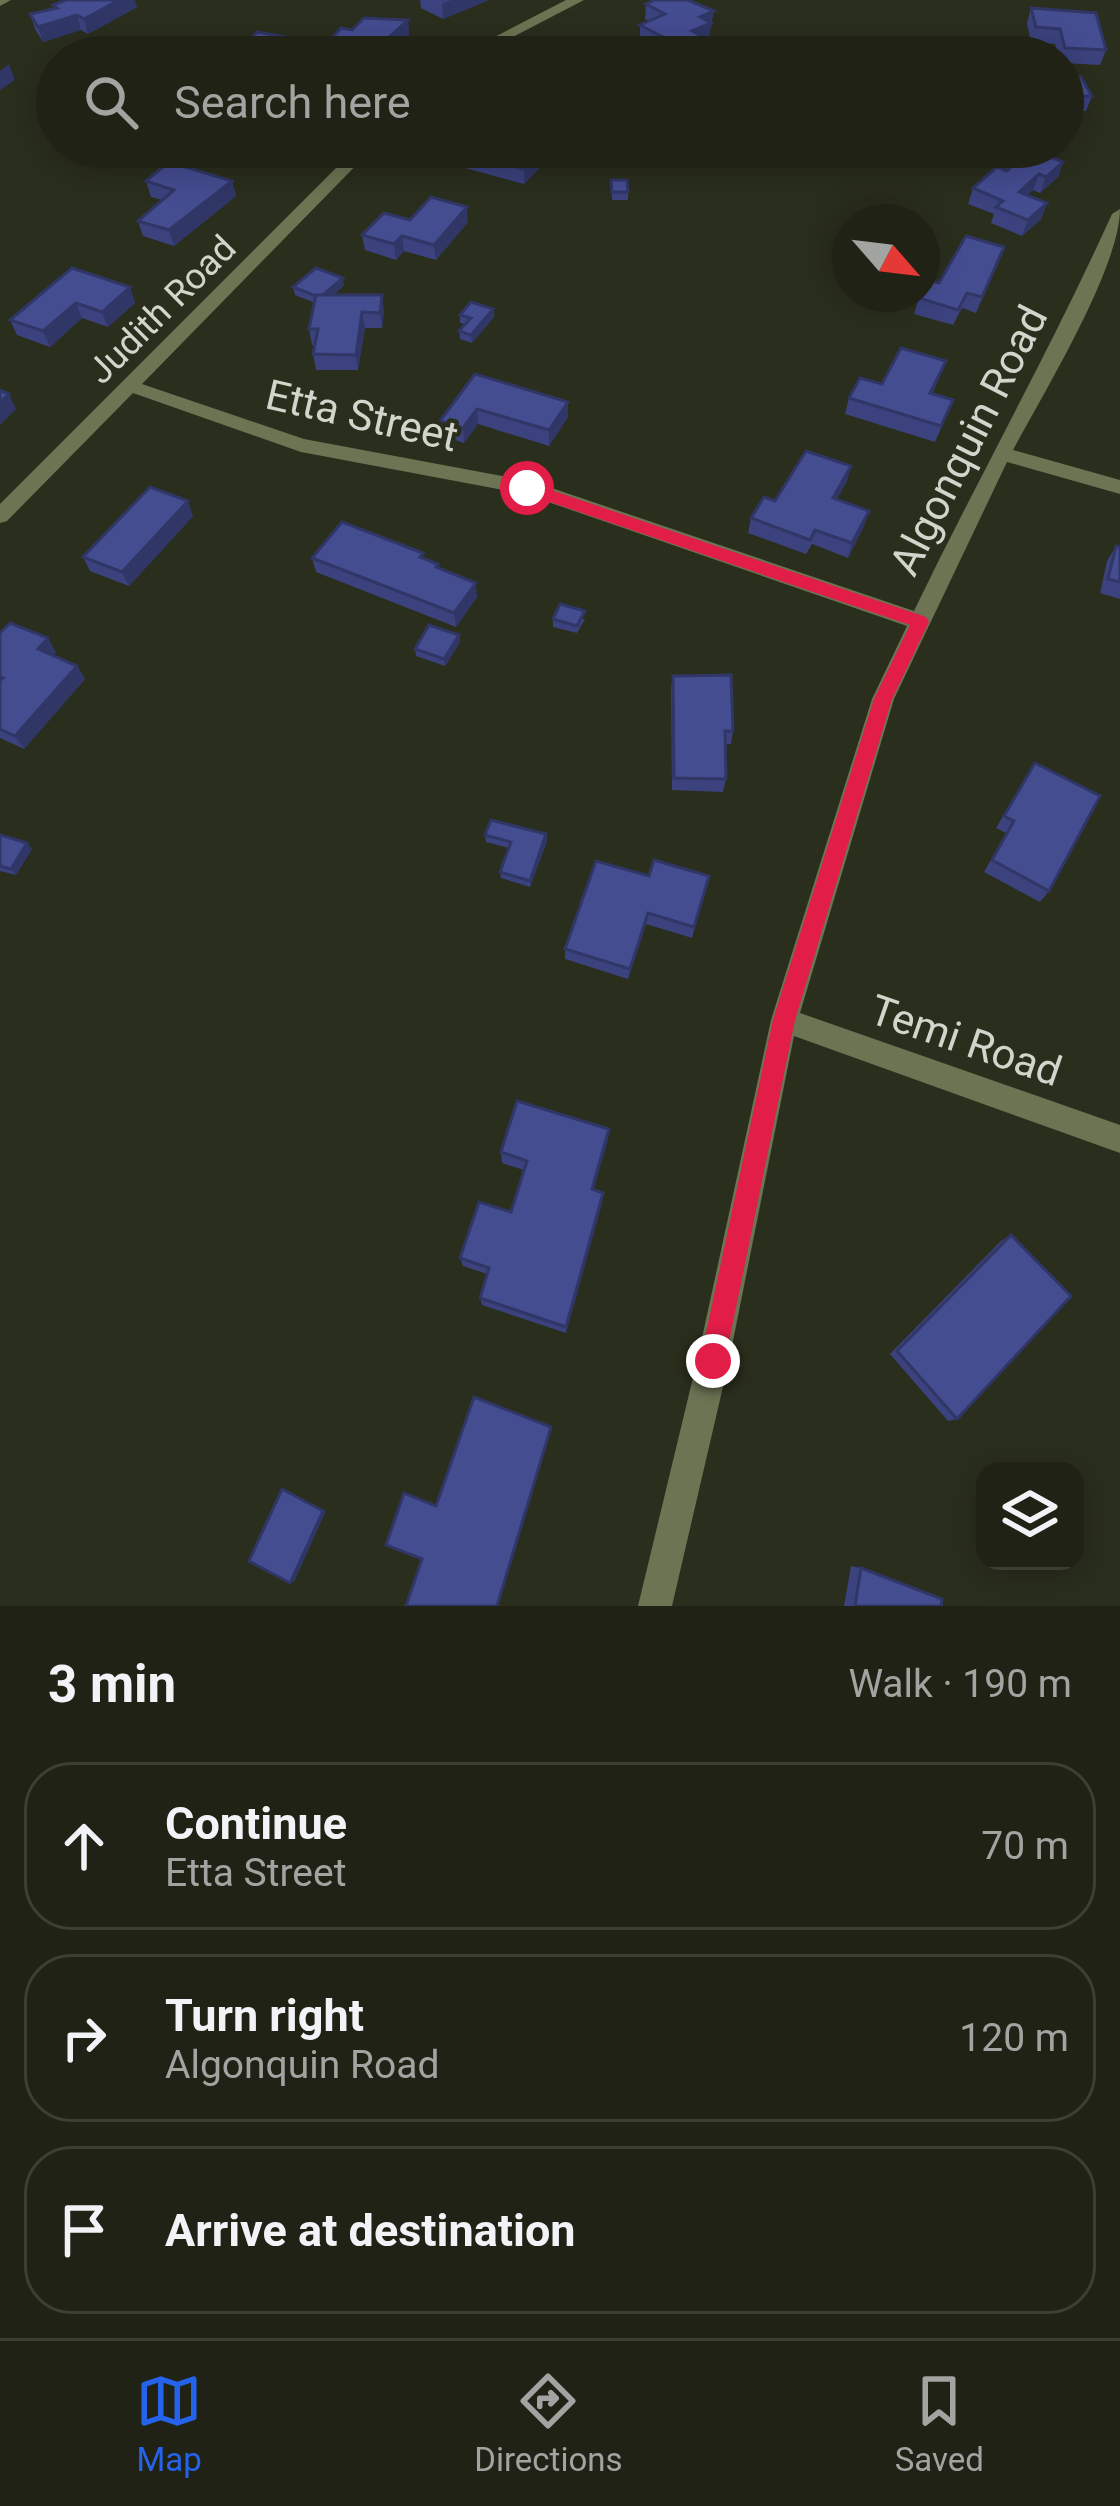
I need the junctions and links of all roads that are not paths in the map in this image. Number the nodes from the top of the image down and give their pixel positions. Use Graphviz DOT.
graph roads {
  1 [pos="577,0"];
  2 [pos="506,36"];
  3 [pos="345,168"];
  4 [pos="1120,214"];
  5 [pos="130,386"];
  6 [pos="1002,454"];
  7 [pos="1120,487"];
  8 [pos="0,516"];
  9 [pos="920,622"];
  10 [pos="784,1020"];
  11 [pos="1120,1139"];
  12 [pos="655,1606"];
  1 -- 2 [label="street"];
  3 -- 5 [label="street, Judith Road"];
  4 -- 6 [label="street, Algonquin Road"];
  5 -- 8 [label="street, Judith Road"];
  5 -- 9 [label="street, Etta Street"];
  6 -- 7 [label="street"];
  6 -- 9 [label="street, Algonquin Road"];
  9 -- 10 [label="street, Algonquin Road"];
  10 -- 11 [label="street, Temi Road"];
  10 -- 12 [label="street, Algonquin Road"];
}
